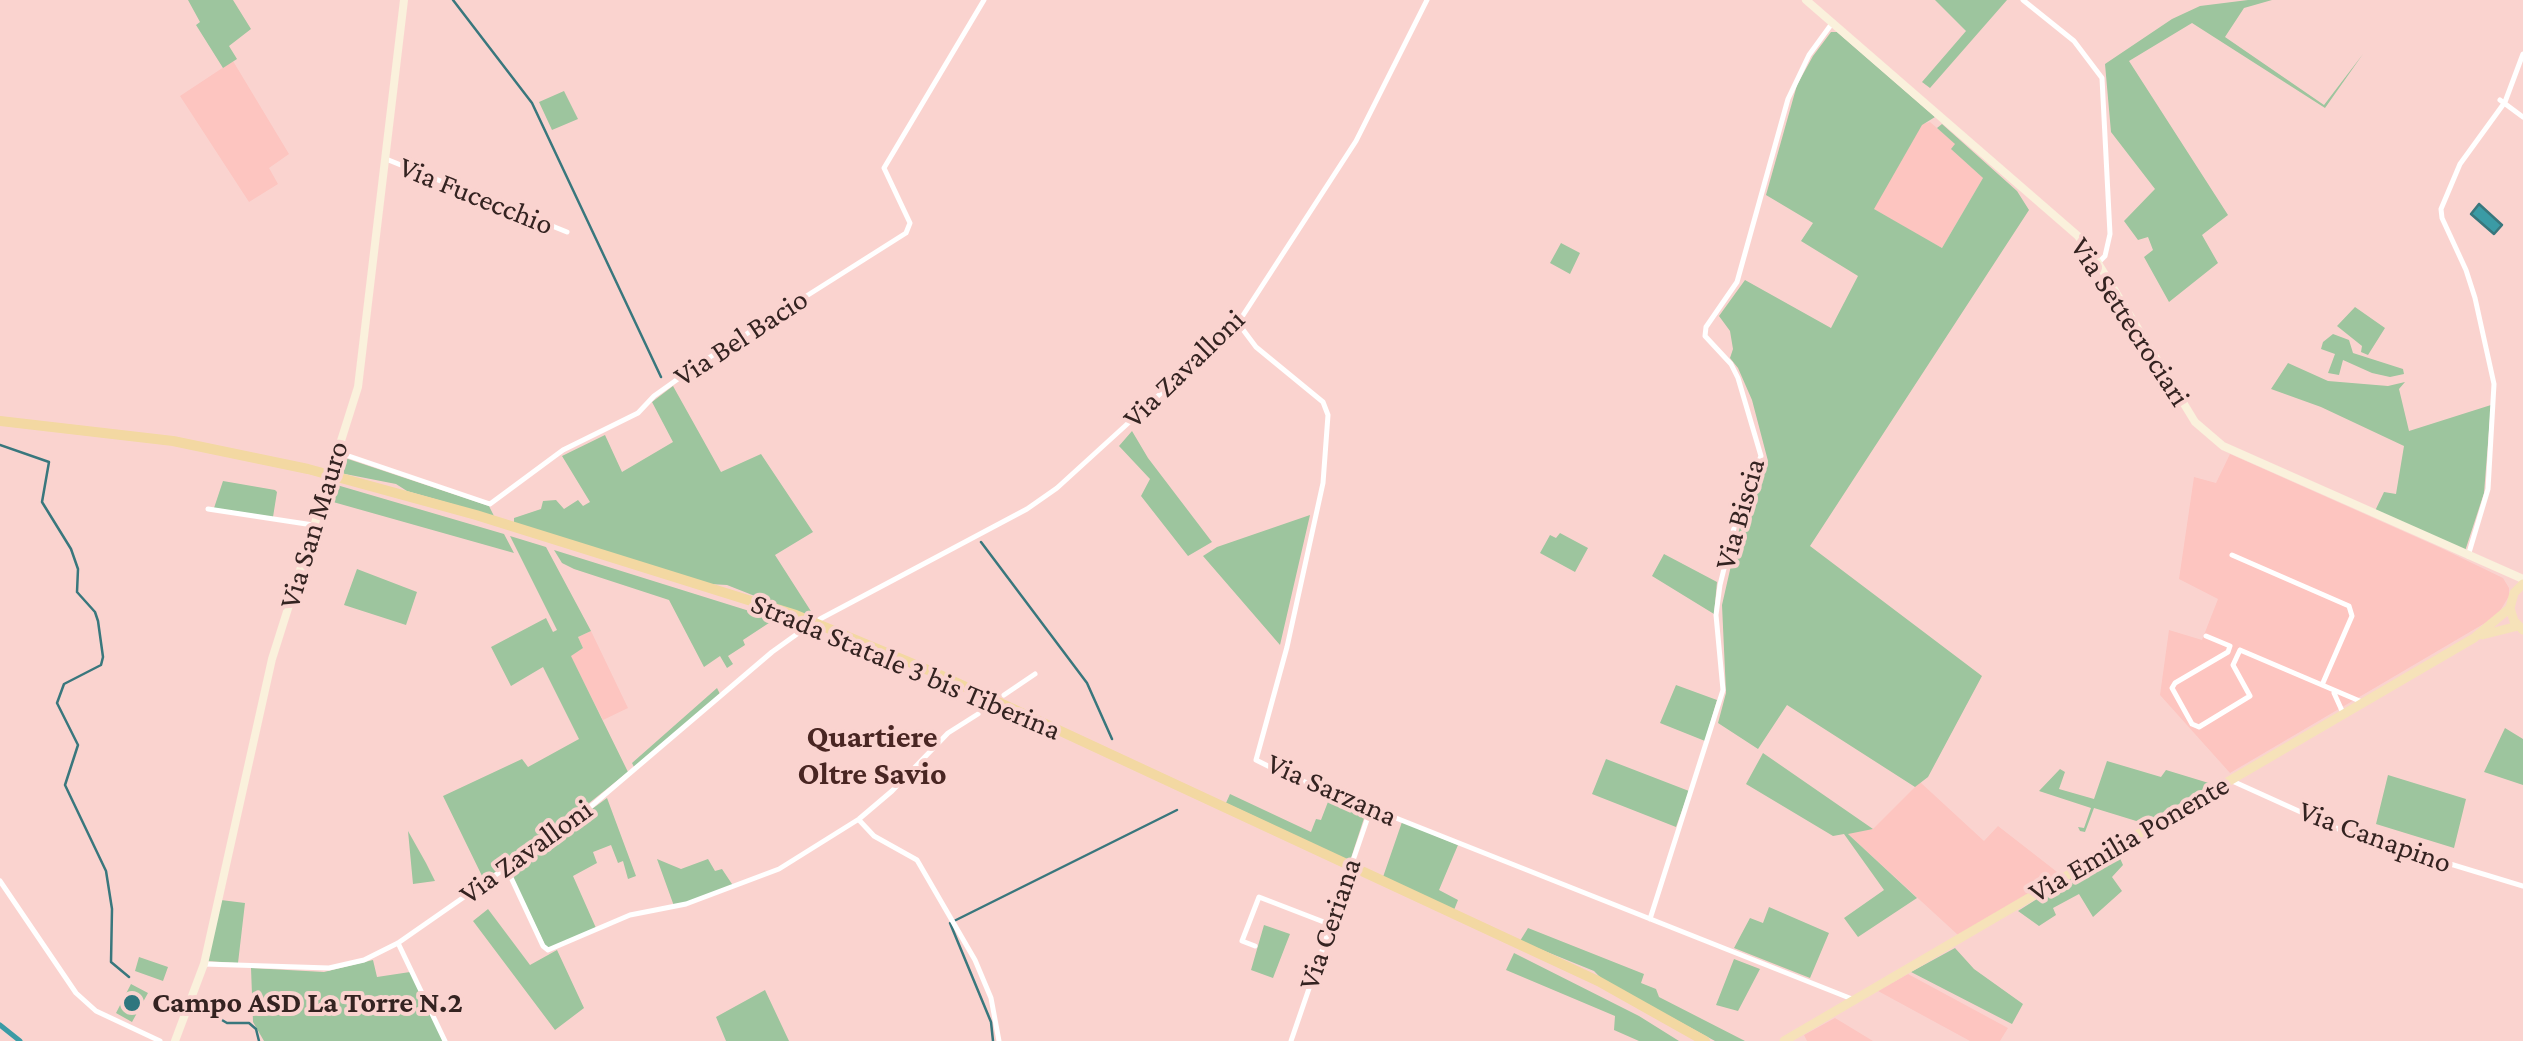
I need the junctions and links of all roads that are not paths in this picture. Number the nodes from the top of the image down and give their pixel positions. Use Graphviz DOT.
graph roads {
  1 [pos="404,0"];
  2 [pos="984,0"];
  3 [pos="1427,0"];
  4 [pos="1806,0"];
  5 [pos="2023,0"];
  6 [pos="1833,22"];
  7 [pos="2523,54"];
  8 [pos="2503,101"];
  9 [pos="2523,117"];
  10 [pos="386,159"];
  11 [pos="567,232"];
  12 [pos="2098,263"];
  13 [pos="1238,323"];
  14 [pos="0,425"];
  15 [pos="337,452"];
  16 [pos="208,510"];
  17 [pos="312,525"];
  18 [pos="2232,555"];
  19 [pos="2468,556"];
  20 [pos="2500,570"];
  21 [pos="2523,582"];
  22 [pos="2514,593"];
  23 [pos="2510,608"];
  24 [pos="820,619"];
  25 [pos="2520,628"];
  26 [pos="804,629"];
  27 [pos="2206,636"];
  28 [pos="2474,638"];
  29 [pos="2230,646"];
  30 [pos="2240,650"];
  31 [pos="1035,674"];
  32 [pos="2322,686"];
  33 [pos="2333,690"];
  34 [pos="1004,695"];
  35 [pos="2345,695"];
  36 [pos="2362,702"];
  37 [pos="2344,708"];
  38 [pos="978,714"];
  39 [pos="2230,779"];
  40 [pos="1371,808"];
  41 [pos="858,819"];
  42 [pos="507,869"];
  43 [pos="2523,877"];
  44 [pos="0,881"];
  45 [pos="2522,886"];
  46 [pos="1400,892"];
  47 [pos="1650,918"];
  48 [pos="1329,924"];
  49 [pos="398,942"];
  50 [pos="1255,946"];
  51 [pos="204,964"];
  52 [pos="1854,1000"];
  53 [pos="160,1041"];
  54 [pos="175,1041"];
  55 [pos="446,1041"];
  56 [pos="999,1041"];
  57 [pos="1291,1041"];
  58 [pos="1693,1041"];
  59 [pos="1706,1041"];
  60 [pos="1784,1041"];
  1 -- 10 [label="main road, Via San Mauro"];
  2 -- 15 [label="street, Via Bel Bacio"];
  3 -- 13 [label="street, Via Zavalloni"];
  4 -- 6 [label="main road, Via Settecrociari"];
  5 -- 12 [label="street"];
  6 -- 12 [label="main road, Via Settecrociari"];
  6 -- 47 [label="street, Via Biscia"];
  7 -- 8 [label="street"];
  8 -- 9 [label="street"];
  8 -- 19 [label="street"];
  10 -- 11 [label="street, Via Fucecchio"];
  10 -- 15 [label="main road, Via San Mauro"];
  12 -- 19 [label="main road, Via Settecrociari"];
  13 -- 24 [label="street, Via Zavalloni"];
  13 -- 40 [label="street, Via Sarzana"];
  14 -- 46 [label="highway, Strada Statale 3 bis Tiberina"];
  15 -- 17 [label="main road, Via San Mauro"];
  16 -- 17 [label="street"];
  17 -- 51 [label="main road, Via San Mauro"];
  18 -- 32 [label="street"];
  19 -- 20 [label="main road, Via Settecrociari"];
  20 -- 21 [label="main road, Via Settecrociari"];
  20 -- 22 [label="main road"];
  21 -- 22 [label="main road"];
  22 -- 23 [label="main road"];
  23 -- 25 [label="main road"];
  23 -- 28 [label="main road, Via Emilia Ponente"];
  25 -- 28 [label="main road, Via Emilia Ponente"];
  26 -- 42 [label="street, Via Zavalloni"];
  27 -- 29 [label="street"];
  28 -- 36 [label="main road, Via Emilia Ponente"];
  29 -- 30 [label="street"];
  29 -- 30 [label="street"];
  30 -- 32 [label="street"];
  31 -- 34 [label="street"];
  32 -- 33 [label="street"];
  33 -- 35 [label="street"];
  33 -- 37 [label="street"];
  35 -- 36 [label="street"];
  35 -- 37 [label="street"];
  36 -- 37 [label="main road, Via Emilia Ponente"];
  37 -- 39 [label="main road, Via Emilia Ponente"];
  38 -- 41 [label="street"];
  39 -- 45 [label="street, Via Canapino"];
  39 -- 52 [label="main road, Via Emilia Ponente"];
  40 -- 47 [label="street, Via Sarzana"];
  40 -- 48 [label="street, Via Ceriana"];
  41 -- 42 [label="street"];
  41 -- 56 [label="street"];
  42 -- 49 [label="street, Via Zavalloni"];
  43 -- 45 [label="street"];
  44 -- 53 [label="street"];
  46 -- 58 [label="highway, Strada Statale 3 bis Tiberina"];
  46 -- 59 [label="highway, Strada Statale 3 bis Tiberina"];
  47 -- 52 [label="street, Via Sarzana"];
  48 -- 50 [label="street"];
  48 -- 57 [label="street, Via Ceriana"];
  49 -- 51 [label="street, Via Zavalloni"];
  49 -- 55 [label="street"];
  51 -- 54 [label="main road, Via San Mauro"];
  52 -- 60 [label="main road, Via Emilia Ponente"];
}
